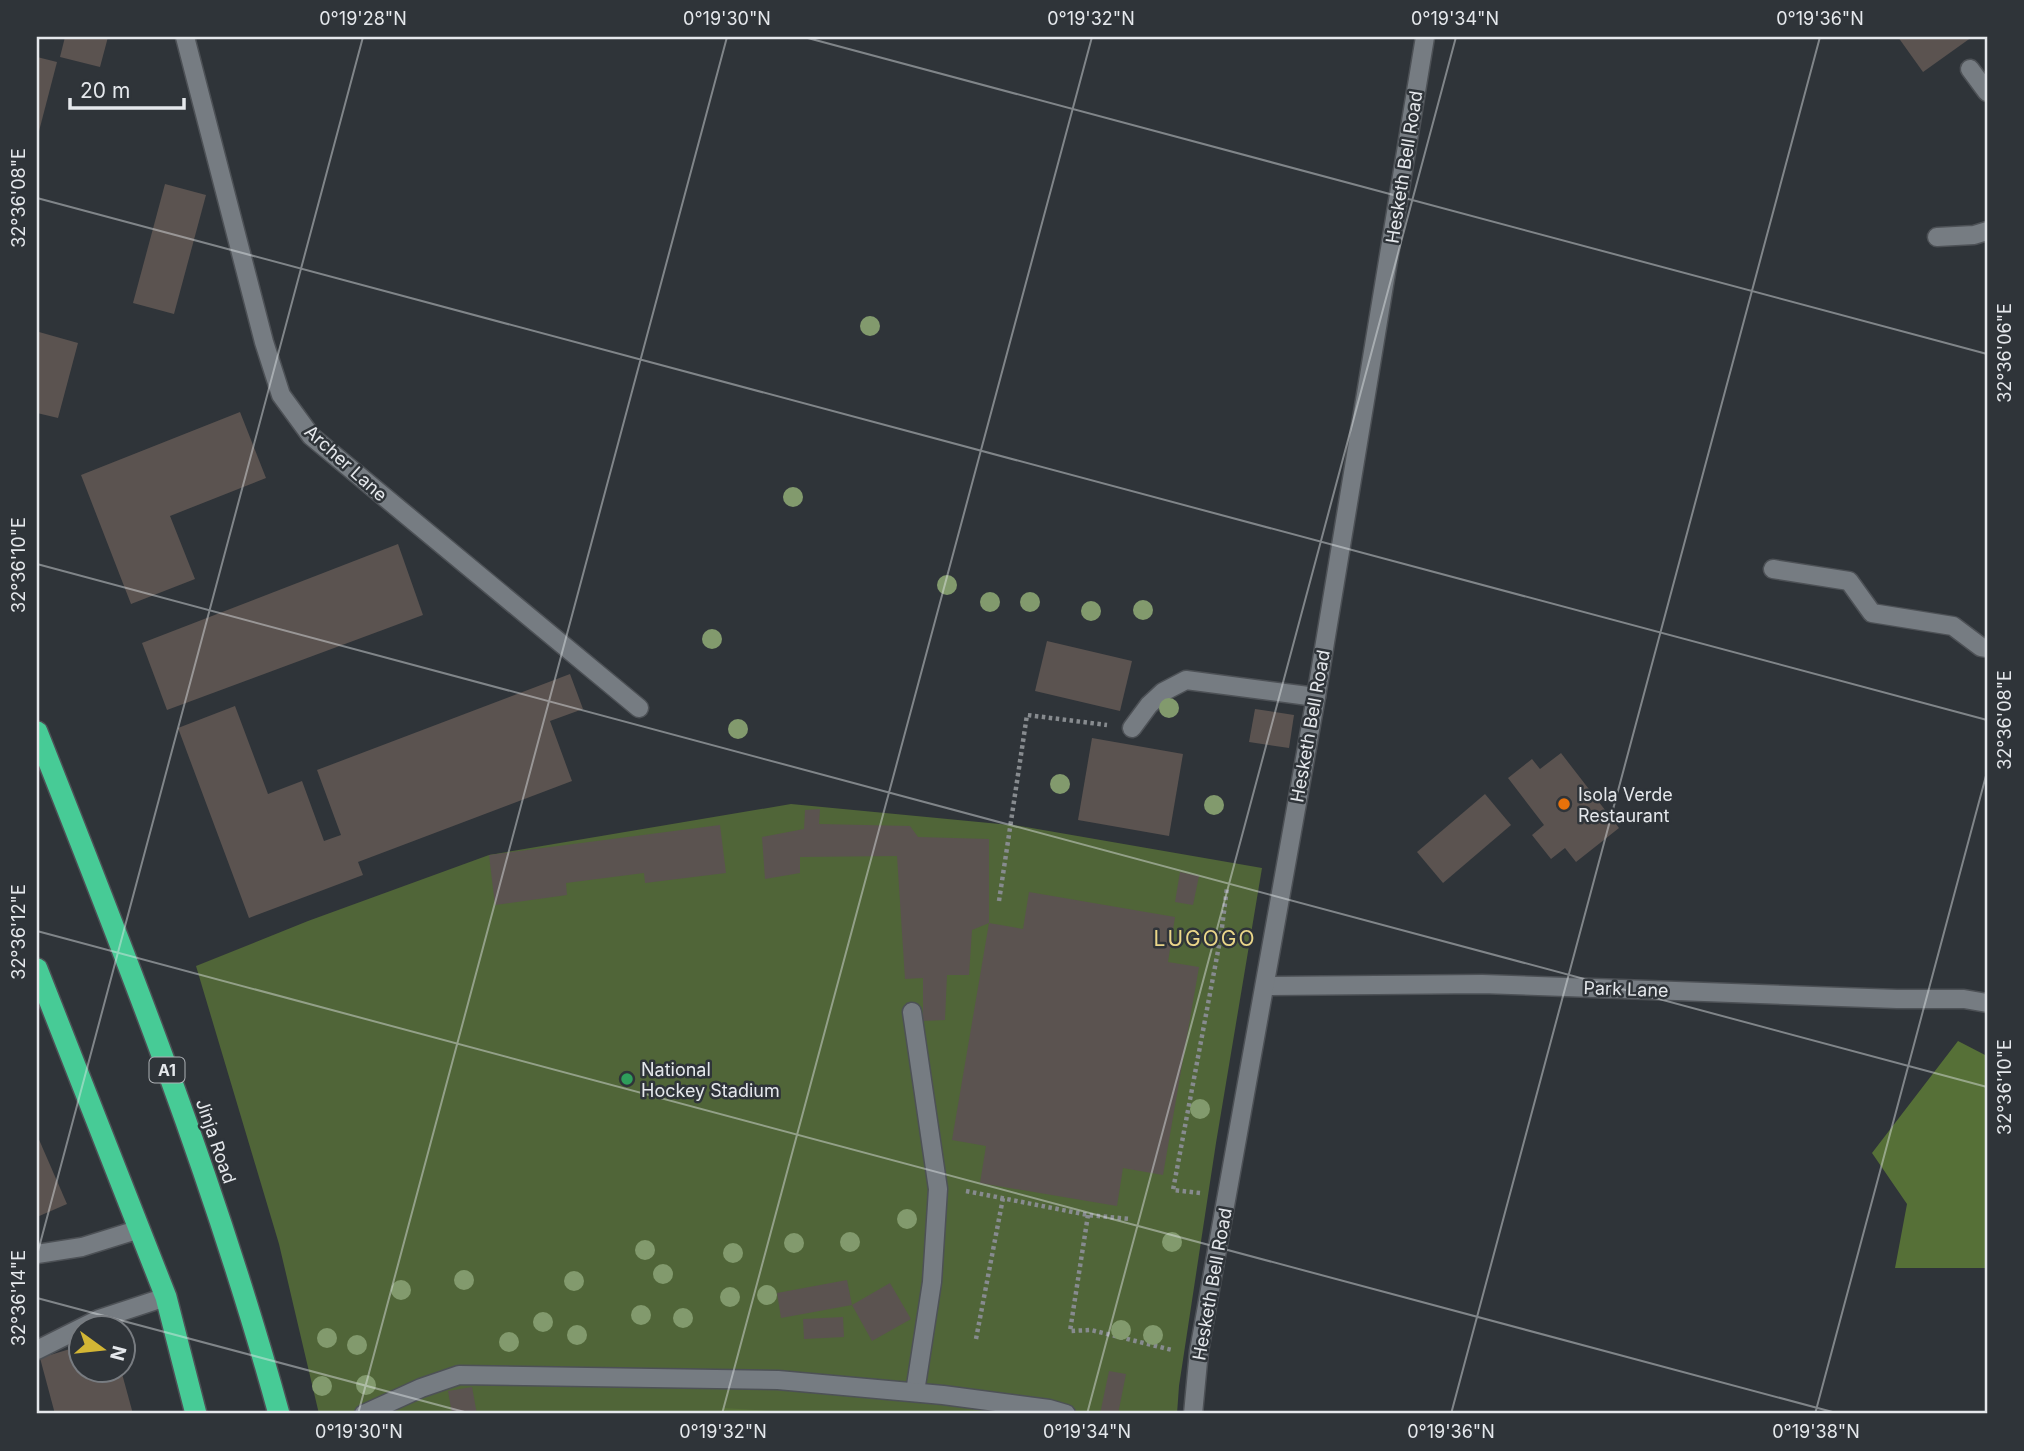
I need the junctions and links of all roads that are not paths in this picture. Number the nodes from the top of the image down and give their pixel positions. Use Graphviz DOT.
graph roads {
  1 [pos="185,37"];
  2 [pos="1425,37"];
  3 [pos="1970,69"];
  4 [pos="1987,92"];
  5 [pos="1987,231"];
  6 [pos="1937,237"];
  7 [pos="1773,569"];
  8 [pos="1987,648"];
  9 [pos="1316,697"];
  10 [pos="639,708"];
  11 [pos="1132,728"];
  12 [pos="37,732"];
  13 [pos="37,969"];
  14 [pos="1265,986"];
  15 [pos="1987,1003"];
  16 [pos="912,1012"];
  17 [pos="140,1229"];
  18 [pos="37,1254"];
  19 [pos="166,1297"];
  20 [pos="37,1350"];
  21 [pos="915,1392"];
  22 [pos="196,1414"];
  23 [pos="279,1414"];
  24 [pos="364,1414"];
  25 [pos="1066,1414"];
  26 [pos="1193,1414"];
  1 -- 10 [label="street, Archer Lane"];
  2 -- 9 [label="street, Hesketh Bell Road"];
  3 -- 4 [label="street"];
  5 -- 6 [label="street"];
  7 -- 8 [label="street"];
  9 -- 11 [label="street"];
  9 -- 14 [label="street, Hesketh Bell Road"];
  12 -- 23 [label="highway, Jinja Road / A1"];
  13 -- 17 [label="highway"];
  14 -- 15 [label="street, Park Lane"];
  14 -- 26 [label="street, Hesketh Bell Road"];
  16 -- 21 [label="street"];
  17 -- 18 [label="street"];
  17 -- 19 [label="highway"];
  19 -- 20 [label="street"];
  19 -- 22 [label="highway"];
  21 -- 24 [label="street"];
  21 -- 25 [label="street"];
}
